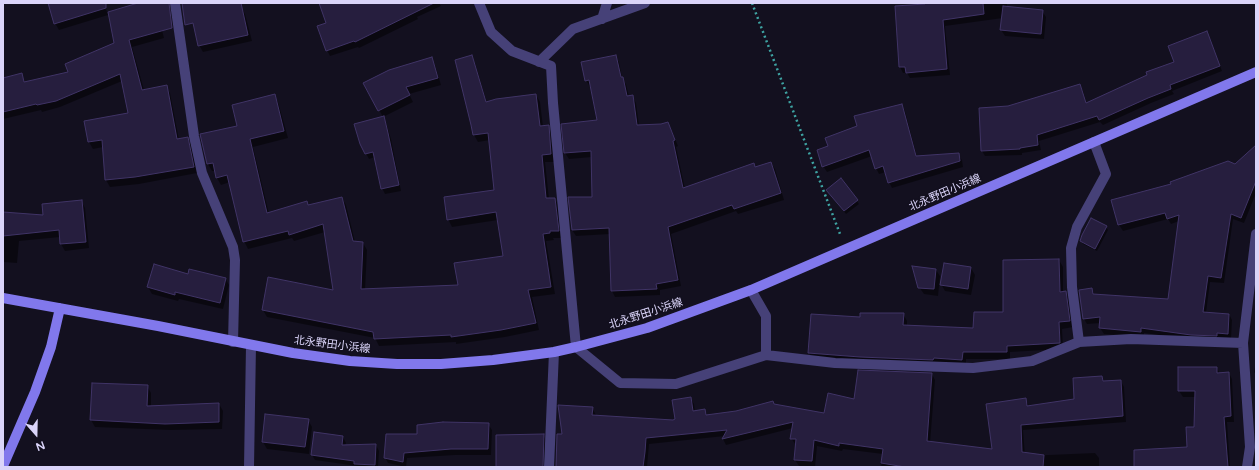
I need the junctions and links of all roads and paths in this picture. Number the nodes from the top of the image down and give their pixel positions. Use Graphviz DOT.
graph roads {
  1 [pos="175,3"];
  2 [pos="479,3"];
  3 [pos="607,3"];
  4 [pos="645,3"];
  5 [pos="752,3"];
  6 [pos="602,18"];
  7 [pos="540,62"];
  8 [pos="1256,72"];
  9 [pos="1094,142"];
  10 [pos="1256,234"];
  11 [pos="845,250"];
  12 [pos="751,290"];
  13 [pos="3,298"];
  14 [pos="60,308"];
  15 [pos="233,342"];
  16 [pos="1079,342"];
  17 [pos="1243,343"];
  18 [pos="251,345"];
  19 [pos="576,348"];
  20 [pos="554,352"];
  21 [pos="766,355"];
  22 [pos="3,466"];
  23 [pos="249,467"];
  24 [pos="549,467"];
  25 [pos="1248,467"];
  1 -- 15 [label="street"];
  2 -- 7 [label="street"];
  3 -- 6 [label="street"];
  4 -- 6 [label="street"];
  5 -- 11 [label="path"];
  6 -- 7 [label="street"];
  7 -- 19 [label="street"];
  8 -- 9 [label="main road, 北永野田小浜線"];
  9 -- 11 [label="main road, 北永野田小浜線"];
  9 -- 16 [label="street"];
  10 -- 17 [label="street"];
  11 -- 12 [label="main road, 北永野田小浜線"];
  12 -- 19 [label="main road, 北永野田小浜線"];
  12 -- 21 [label="street"];
  13 -- 14 [label="main road, 北永野田小浜線"];
  14 -- 15 [label="main road, 北永野田小浜線"];
  14 -- 22 [label="main road"];
  15 -- 18 [label="main road, 北永野田小浜線"];
  16 -- 17 [label="street"];
  16 -- 21 [label="street"];
  17 -- 25 [label="street"];
  18 -- 20 [label="main road, 北永野田小浜線"];
  18 -- 23 [label="street"];
  19 -- 20 [label="main road, 北永野田小浜線"];
  19 -- 21 [label="street"];
  20 -- 24 [label="street"];
}
